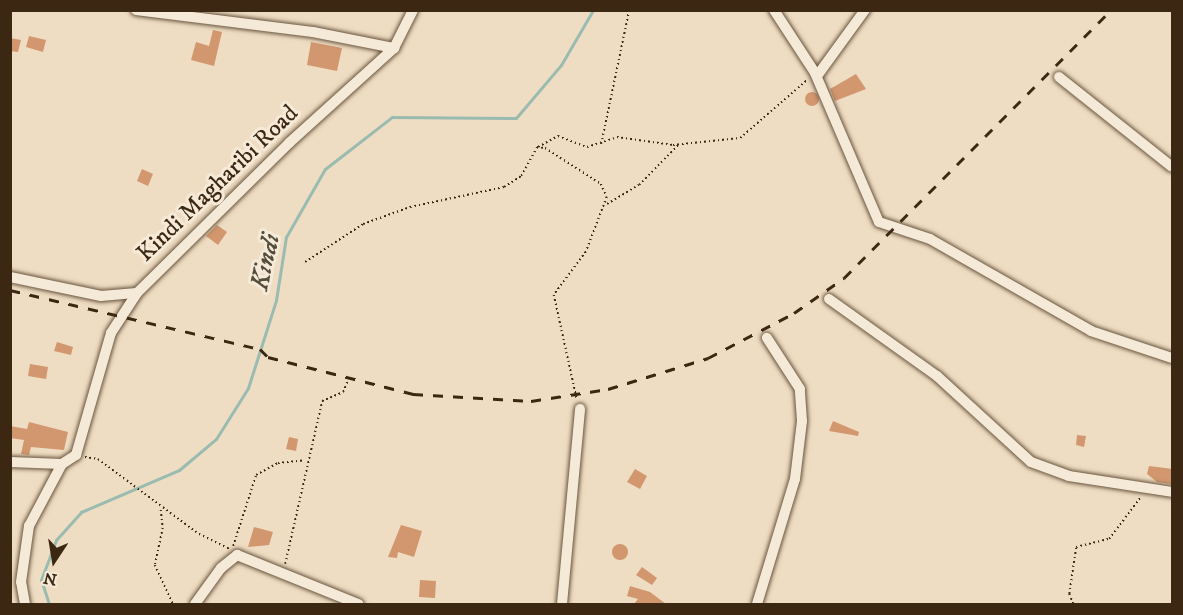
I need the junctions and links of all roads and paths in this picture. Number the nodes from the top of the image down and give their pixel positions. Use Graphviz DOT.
graph roads {
  1 [pos="136,10"];
  2 [pos="413,10"];
  3 [pos="629,10"];
  4 [pos="774,10"];
  5 [pos="865,10"];
  6 [pos="394,48"];
  7 [pos="816,74"];
  8 [pos="1059,77"];
  9 [pos="601,144"];
  10 [pos="679,144"];
  11 [pos="537,147"];
  12 [pos="1173,167"];
  13 [pos="606,205"];
  14 [pos="305,262"];
  15 [pos="10,277"];
  16 [pos="137,293"];
  17 [pos="830,299"];
  18 [pos="767,338"];
  19 [pos="1173,358"];
  20 [pos="347,382"];
  21 [pos="580,409"];
  22 [pos="76,454"];
  23 [pos="307,460"];
  24 [pos="10,462"];
  25 [pos="62,464"];
  26 [pos="1147,487"];
  27 [pos="1173,492"];
  28 [pos="160,508"];
  29 [pos="230,554"];
  30 [pos="282,574"];
  31 [pos="25,604"];
  32 [pos="173,604"];
  33 [pos="195,604"];
  34 [pos="358,604"];
  35 [pos="562,604"];
  36 [pos="757,604"];
  37 [pos="1070,604"];
  1 -- 6 [label="street"];
  2 -- 6 [label="street, Kindi Magharibi Road"];
  3 -- 9 [label="path"];
  4 -- 7 [label="street"];
  5 -- 7 [label="street"];
  6 -- 16 [label="street, Kindi Magharibi Road"];
  7 -- 10 [label="path"];
  7 -- 19 [label="street"];
  8 -- 12 [label="street"];
  9 -- 10 [label="path"];
  9 -- 11 [label="path"];
  10 -- 13 [label="path"];
  11 -- 13 [label="path"];
  11 -- 14 [label="path"];
  13 -- 21 [label="path"];
  15 -- 16 [label="street, Kindi Magharibi Road"];
  16 -- 22 [label="street"];
  17 -- 26 [label="street"];
  18 -- 36 [label="street"];
  20 -- 23 [label="path"];
  21 -- 35 [label="street"];
  22 -- 25 [label="street"];
  22 -- 28 [label="path"];
  23 -- 29 [label="path"];
  23 -- 30 [label="path"];
  24 -- 25 [label="street"];
  25 -- 31 [label="street"];
  26 -- 27 [label="street"];
  26 -- 37 [label="path"];
  28 -- 29 [label="path"];
  28 -- 32 [label="path"];
  29 -- 30 [label="street"];
  29 -- 33 [label="street"];
  30 -- 34 [label="street"];
}
